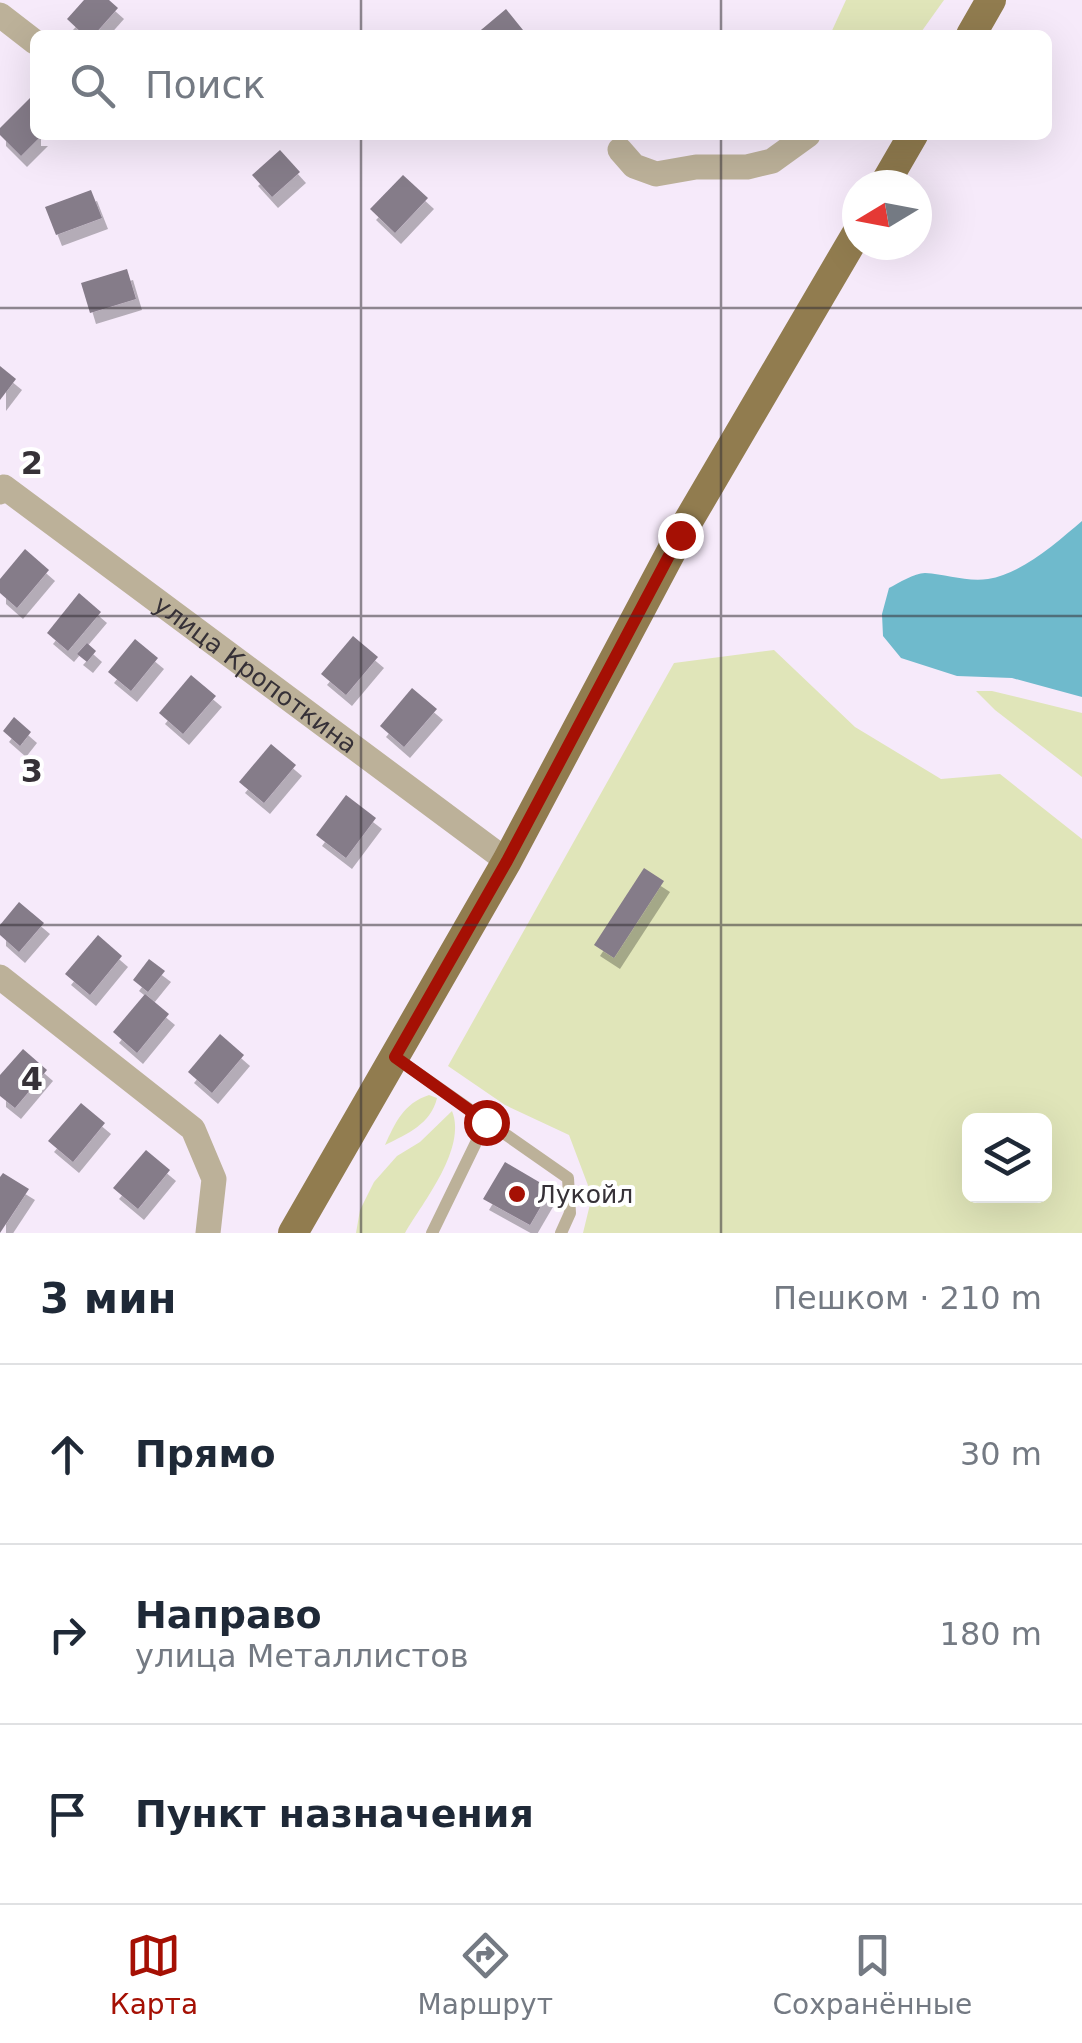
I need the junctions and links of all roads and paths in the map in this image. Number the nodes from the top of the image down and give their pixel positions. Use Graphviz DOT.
graph roads {
  1 [pos="991,0"];
  2 [pos="0,14"];
  3 [pos="973,30"];
  4 [pos="30,38"];
  5 [pos="801,140"];
  6 [pos="910,140"];
  7 [pos="620,150"];
  8 [pos="893,170"];
  9 [pos="842,259"];
  10 [pos="2,490"];
  11 [pos="507,861"];
  12 [pos="0,978"];
  13 [pos="395,1057"];
  14 [pos="486,1122"];
  15 [pos="208,1233"];
  16 [pos="293,1233"];
  17 [pos="432,1233"];
  18 [pos="561,1233"];
  1 -- 3 [label="main road"];
  2 -- 4 [label="street"];
  5 -- 7 [label="street"];
  6 -- 8 [label="main road"];
  9 -- 11 [label="main road"];
  10 -- 11 [label="street, улица Кропоткина"];
  11 -- 13 [label="main road"];
  12 -- 15 [label="street"];
  13 -- 14 [label="lane"];
  13 -- 16 [label="main road"];
  14 -- 17 [label="lane"];
  14 -- 18 [label="lane"];
}
